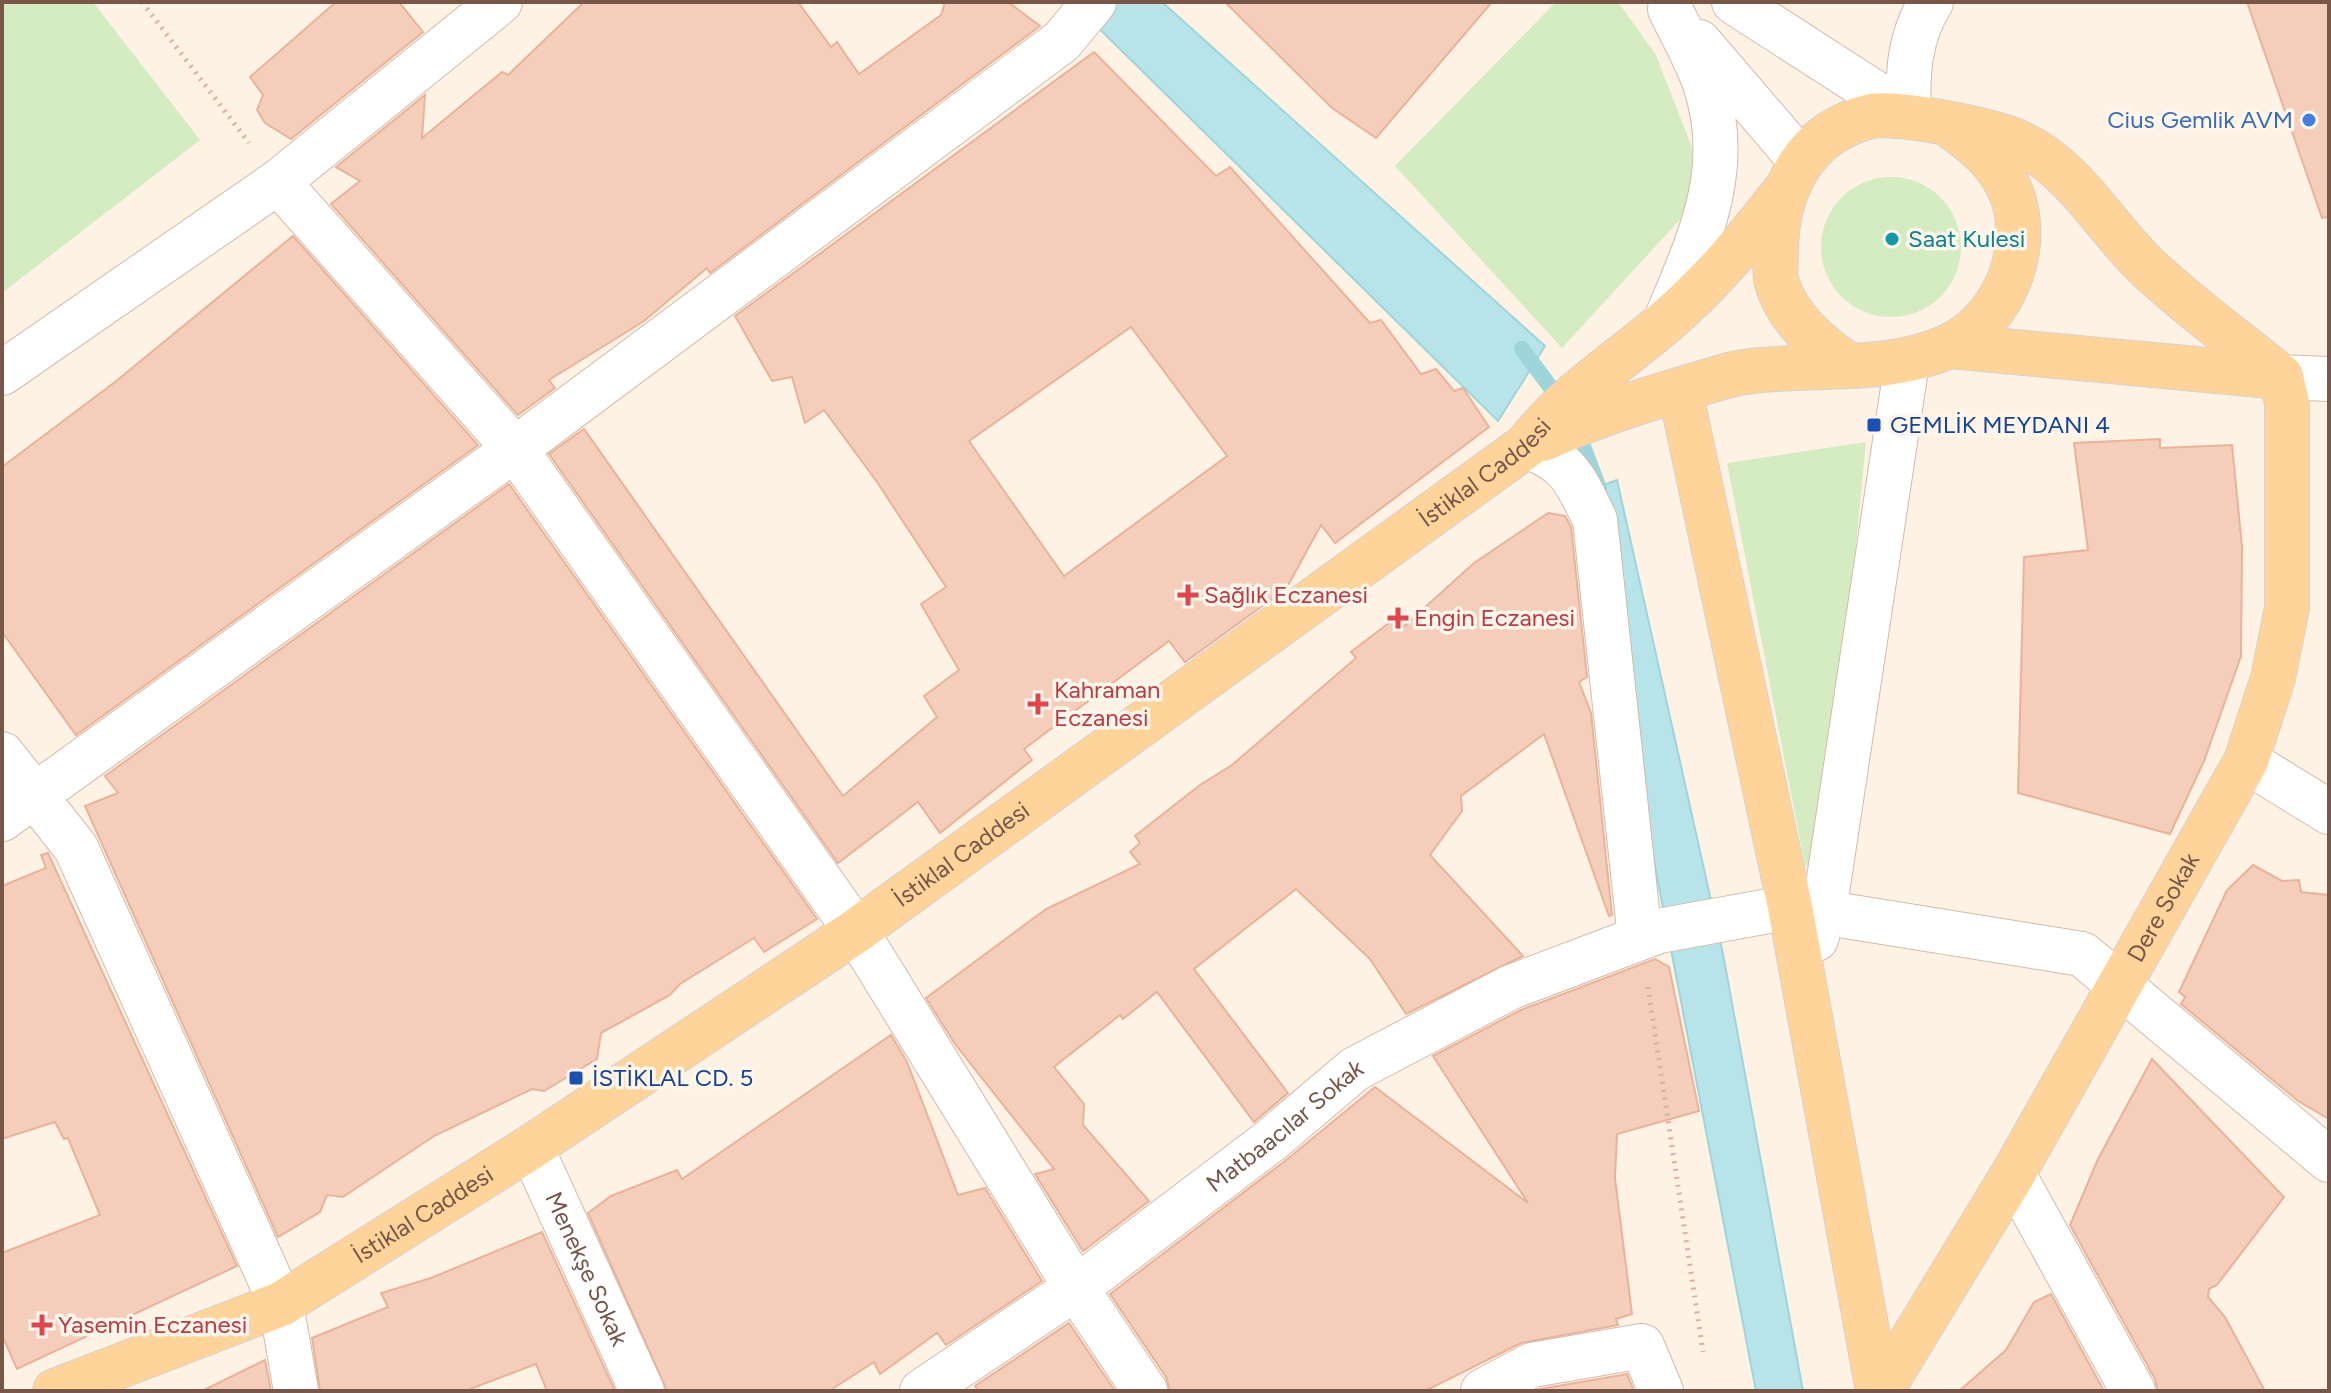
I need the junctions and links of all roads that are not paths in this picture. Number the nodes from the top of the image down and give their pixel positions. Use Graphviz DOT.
graph roads {
  1 [pos="500,2"];
  2 [pos="1094,2"];
  3 [pos="1734,2"];
  4 [pos="1931,2"];
  5 [pos="1668,5"];
  6 [pos="1909,115"];
  7 [pos="1792,177"];
  8 [pos="278,182"];
  9 [pos="1665,322"];
  10 [pos="1950,346"];
  11 [pos="1907,362"];
  12 [pos="1847,364"];
  13 [pos="2,373"];
  14 [pos="2281,377"];
  15 [pos="2329,379"];
  16 [pos="1680,390"];
  17 [pos="1609,391"];
  18 [pos="1543,432"];
  19 [pos="515,449"];
  20 [pos="2,754"];
  21 [pos="2246,761"];
  22 [pos="19,808"];
  23 [pos="2329,812"];
  24 [pos="1807,910"];
  25 [pos="856,931"];
  26 [pos="1640,938"];
  27 [pos="2122,983"];
  28 [pos="531,1147"];
  29 [pos="2329,1160"];
  30 [pos="2013,1174"];
  31 [pos="1076,1288"];
  32 [pos="281,1304"];
  33 [pos="55,1391"];
  34 [pos="296,1391"];
  35 [pos="642,1391"];
  36 [pos="922,1391"];
  37 [pos="1145,1391"];
  38 [pos="1483,1391"];
  39 [pos="1661,1391"];
  40 [pos="1880,1391"];
  41 [pos="2133,1391"];
  1 -- 8 [label="street"];
  2 -- 19 [label="street"];
  3 -- 6 [label="street"];
  4 -- 6 [label="street"];
  5 -- 7 [label="street"];
  5 -- 9 [label="street"];
  6 -- 7 [label="main road"];
  6 -- 10 [label="main road"];
  6 -- 14 [label="main road"];
  7 -- 9 [label="main road"];
  7 -- 12 [label="main road"];
  8 -- 13 [label="street"];
  8 -- 19 [label="street"];
  9 -- 17 [label="main road"];
  10 -- 11 [label="main road"];
  10 -- 14 [label="main road"];
  11 -- 12 [label="main road"];
  11 -- 24 [label="street"];
  12 -- 16 [label="main road"];
  14 -- 15 [label="street"];
  14 -- 21 [label="main road, Dere Sokak"];
  16 -- 17 [label="main road"];
  16 -- 24 [label="main road"];
  17 -- 18 [label="main road, İstiklal Caddesi"];
  18 -- 25 [label="main road, İstiklal Caddesi"];
  18 -- 26 [label="street"];
  19 -- 22 [label="street"];
  19 -- 25 [label="street"];
  20 -- 22 [label="street"];
  21 -- 23 [label="street"];
  21 -- 27 [label="main road, Dere Sokak"];
  22 -- 32 [label="street"];
  24 -- 26 [label="street, Matbaacılar Sokak"];
  24 -- 27 [label="street, Matbaacılar Sokak"];
  24 -- 40 [label="main road"];
  25 -- 28 [label="main road, İstiklal Caddesi"];
  25 -- 31 [label="street"];
  26 -- 31 [label="street, Matbaacılar Sokak"];
  27 -- 29 [label="street, Matbaacılar Sokak"];
  27 -- 30 [label="main road, Dere Sokak"];
  28 -- 32 [label="main road, İstiklal Caddesi"];
  28 -- 35 [label="street, Menekşe Sokak"];
  30 -- 40 [label="main road, Dere Sokak"];
  30 -- 41 [label="street"];
  31 -- 36 [label="street, Matbaacılar Sokak"];
  31 -- 37 [label="street"];
  32 -- 33 [label="main road, İstiklal Caddesi"];
  32 -- 34 [label="street"];
  38 -- 39 [label="street"];
}
